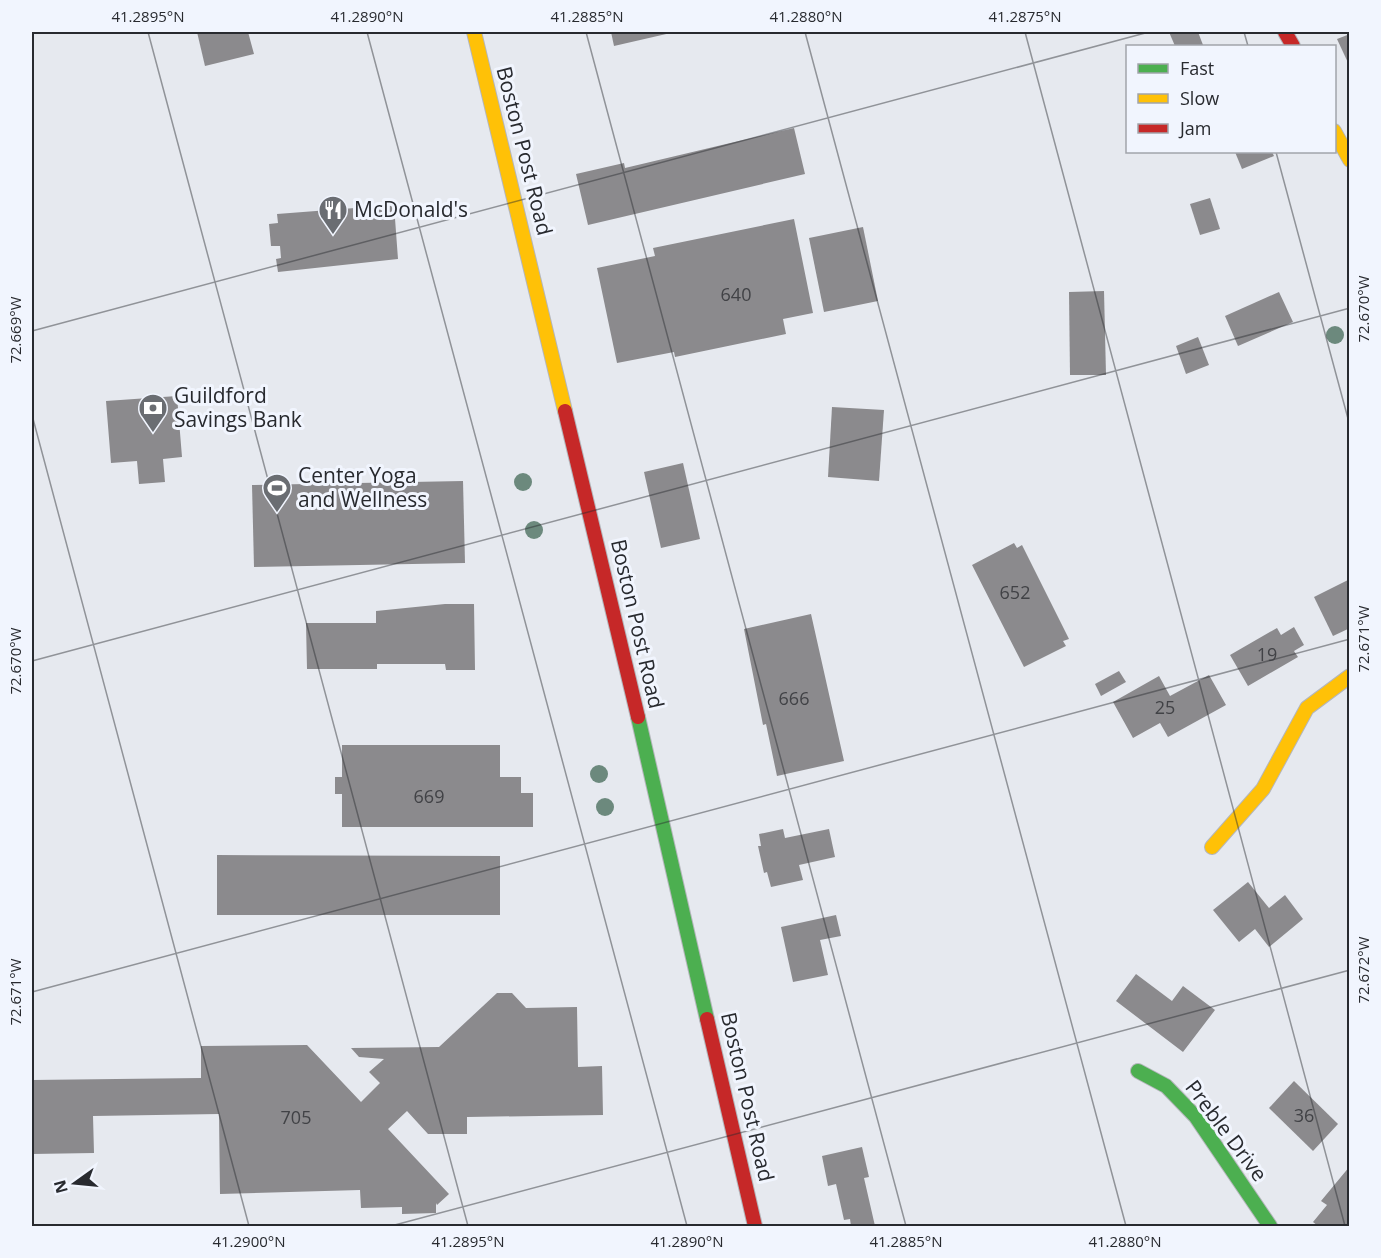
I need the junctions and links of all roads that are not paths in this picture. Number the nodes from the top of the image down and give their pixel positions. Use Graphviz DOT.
graph roads {
  1 [pos="474,32"];
  2 [pos="1336,133"];
  3 [pos="1350,160"];
  4 [pos="1350,676"];
  5 [pos="1212,847"];
  6 [pos="1138,1071"];
  7 [pos="755,1227"];
  8 [pos="1270,1227"];
  1 -- 7 [label="main road, Boston Post Road"];
  2 -- 3 [label="main road"];
  4 -- 5 [label="main road"];
  6 -- 8 [label="main road, Preble Drive"];
}
